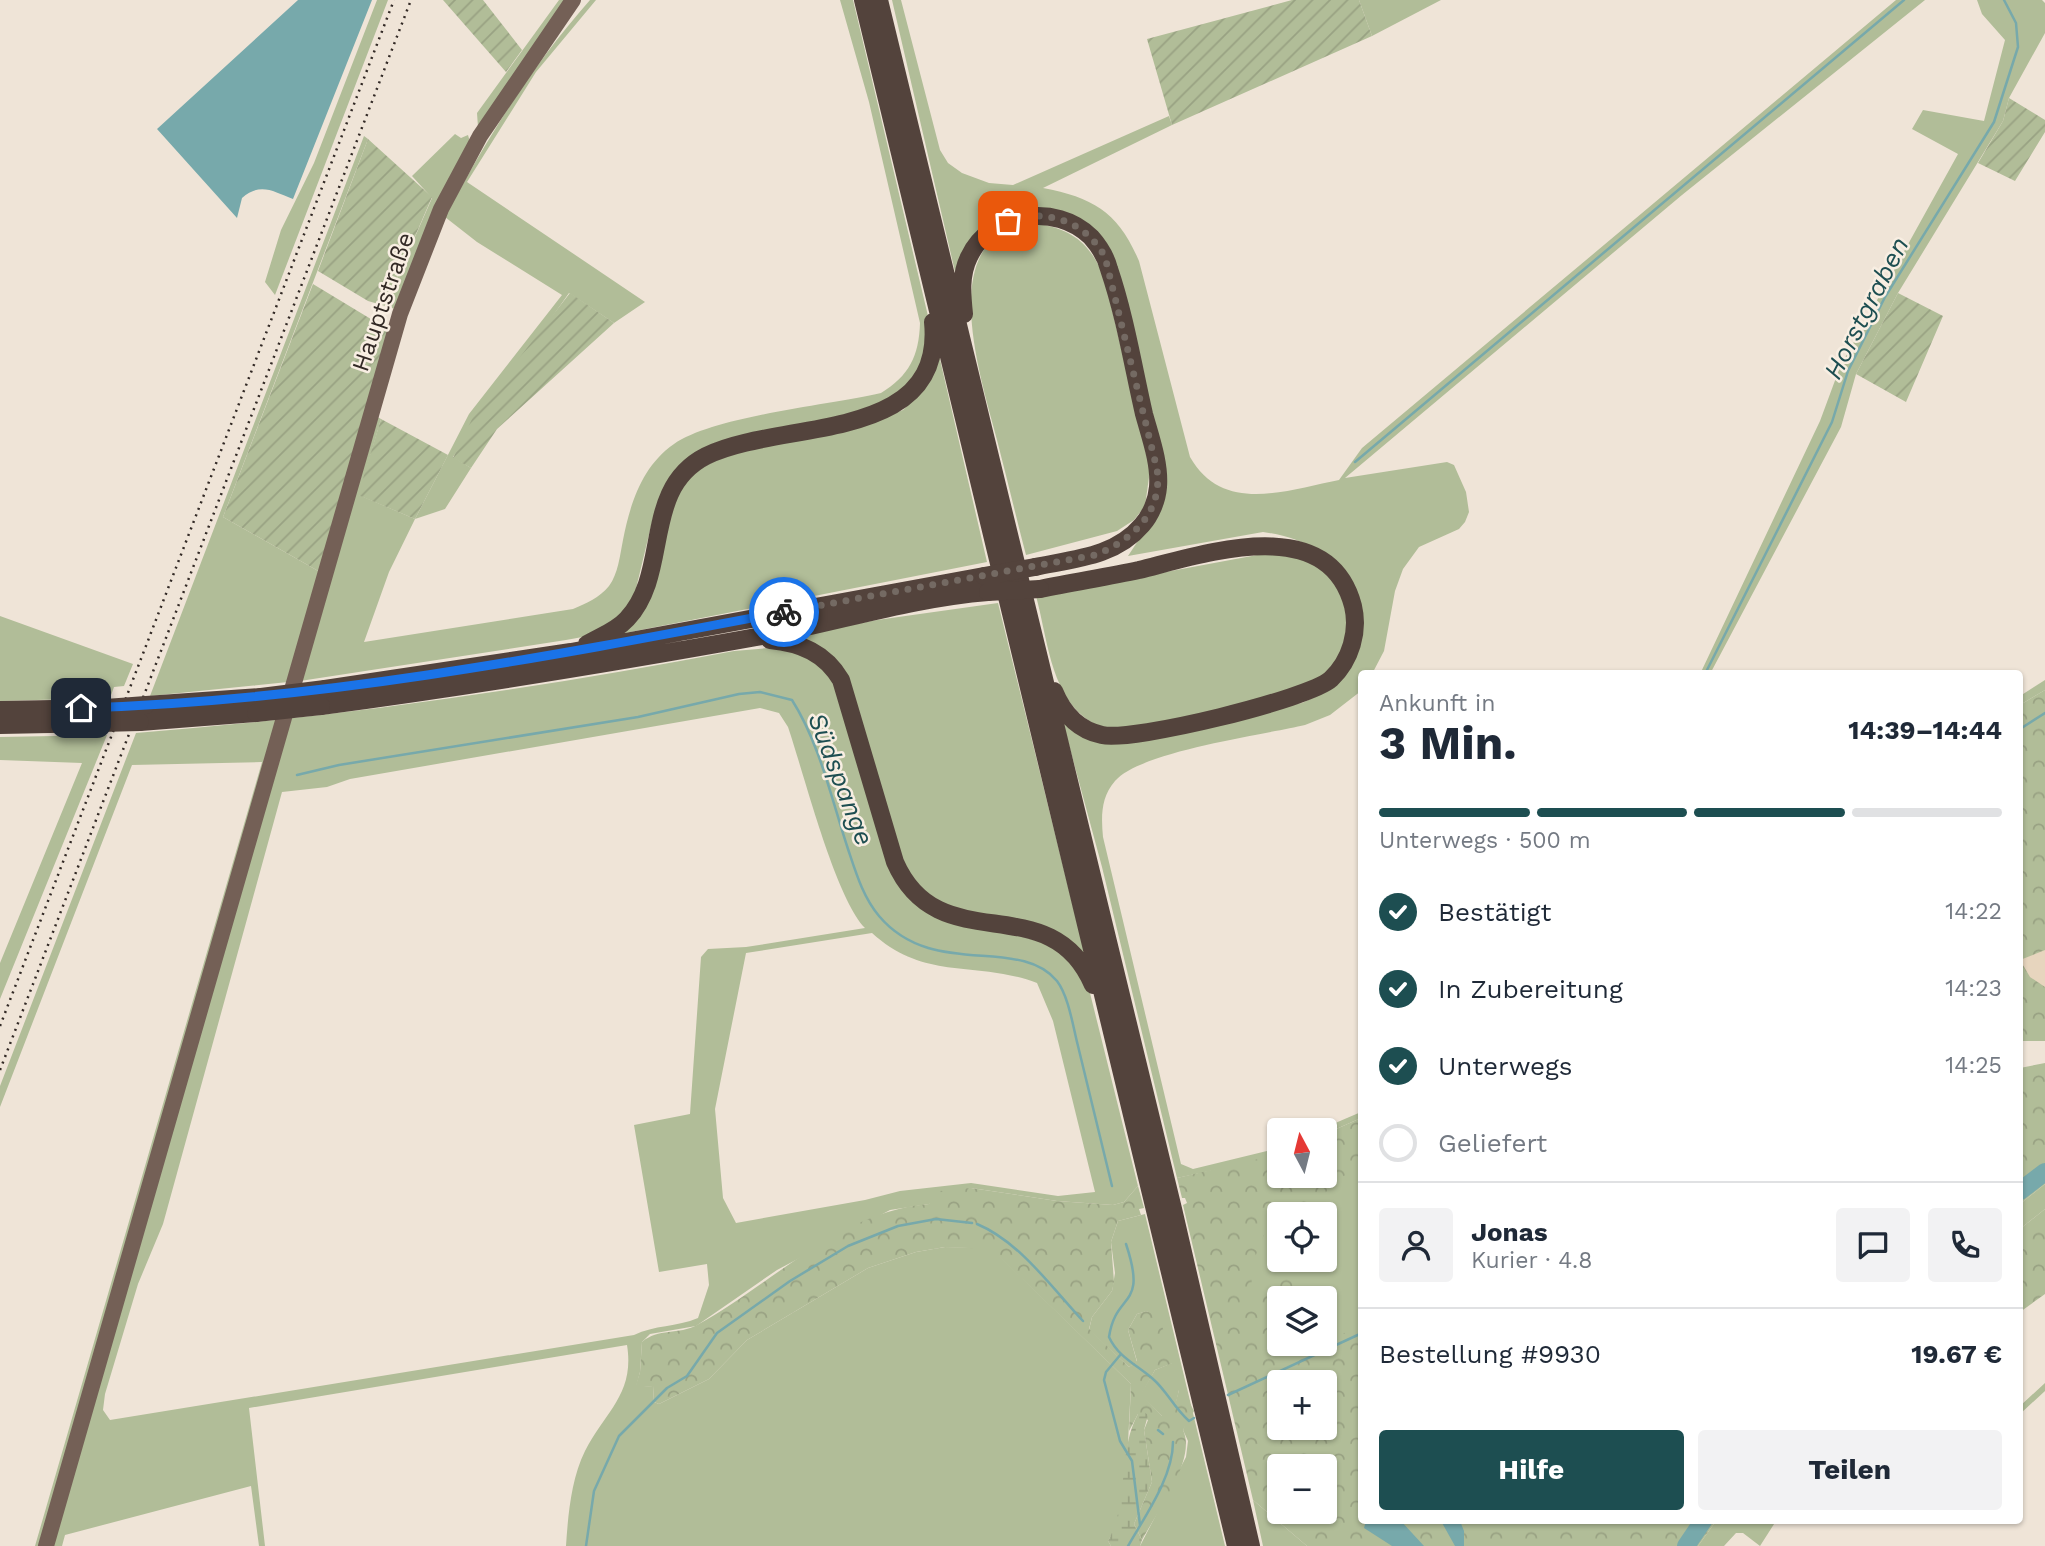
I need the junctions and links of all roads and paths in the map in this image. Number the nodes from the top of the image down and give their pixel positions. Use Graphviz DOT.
graph roads {
  1 [pos="573,0"];
  2 [pos="584,0"];
  3 [pos="863,0"];
  4 [pos="879,0"];
  5 [pos="557,27"];
  6 [pos="931,280"];
  7 [pos="962,342"];
  8 [pos="986,584"];
  9 [pos="749,638"];
  10 [pos="572,652"];
  11 [pos="1039,655"];
  12 [pos="323,698"];
  13 [pos="0,710"];
  14 [pos="103,715"];
  15 [pos="0,725"];
  16 [pos="1109,1021"];
  17 [pos="46,1546"];
  18 [pos="1236,1546"];
  19 [pos="1251,1546"];
  1 -- 5 [label="main road"];
  2 -- 5 [label="main road"];
  3 -- 6 [label="highway"];
  4 -- 7 [label="highway"];
  5 -- 17 [label="main road, Hauptstraße"];
  6 -- 10 [label="highway"];
  6 -- 16 [label="highway"];
  7 -- 8 [label="highway, bridge"];
  7 -- 11 [label="highway"];
  8 -- 9 [label="highway"];
  8 -- 10 [label="highway"];
  8 -- 11 [label="highway, bridge"];
  9 -- 12 [label="highway"];
  9 -- 16 [label="highway"];
  10 -- 12 [label="highway"];
  11 -- 19 [label="highway"];
  12 -- 14 [label="highway, bridge"];
  13 -- 14 [label="highway"];
  14 -- 15 [label="highway"];
  16 -- 18 [label="highway"];
}
